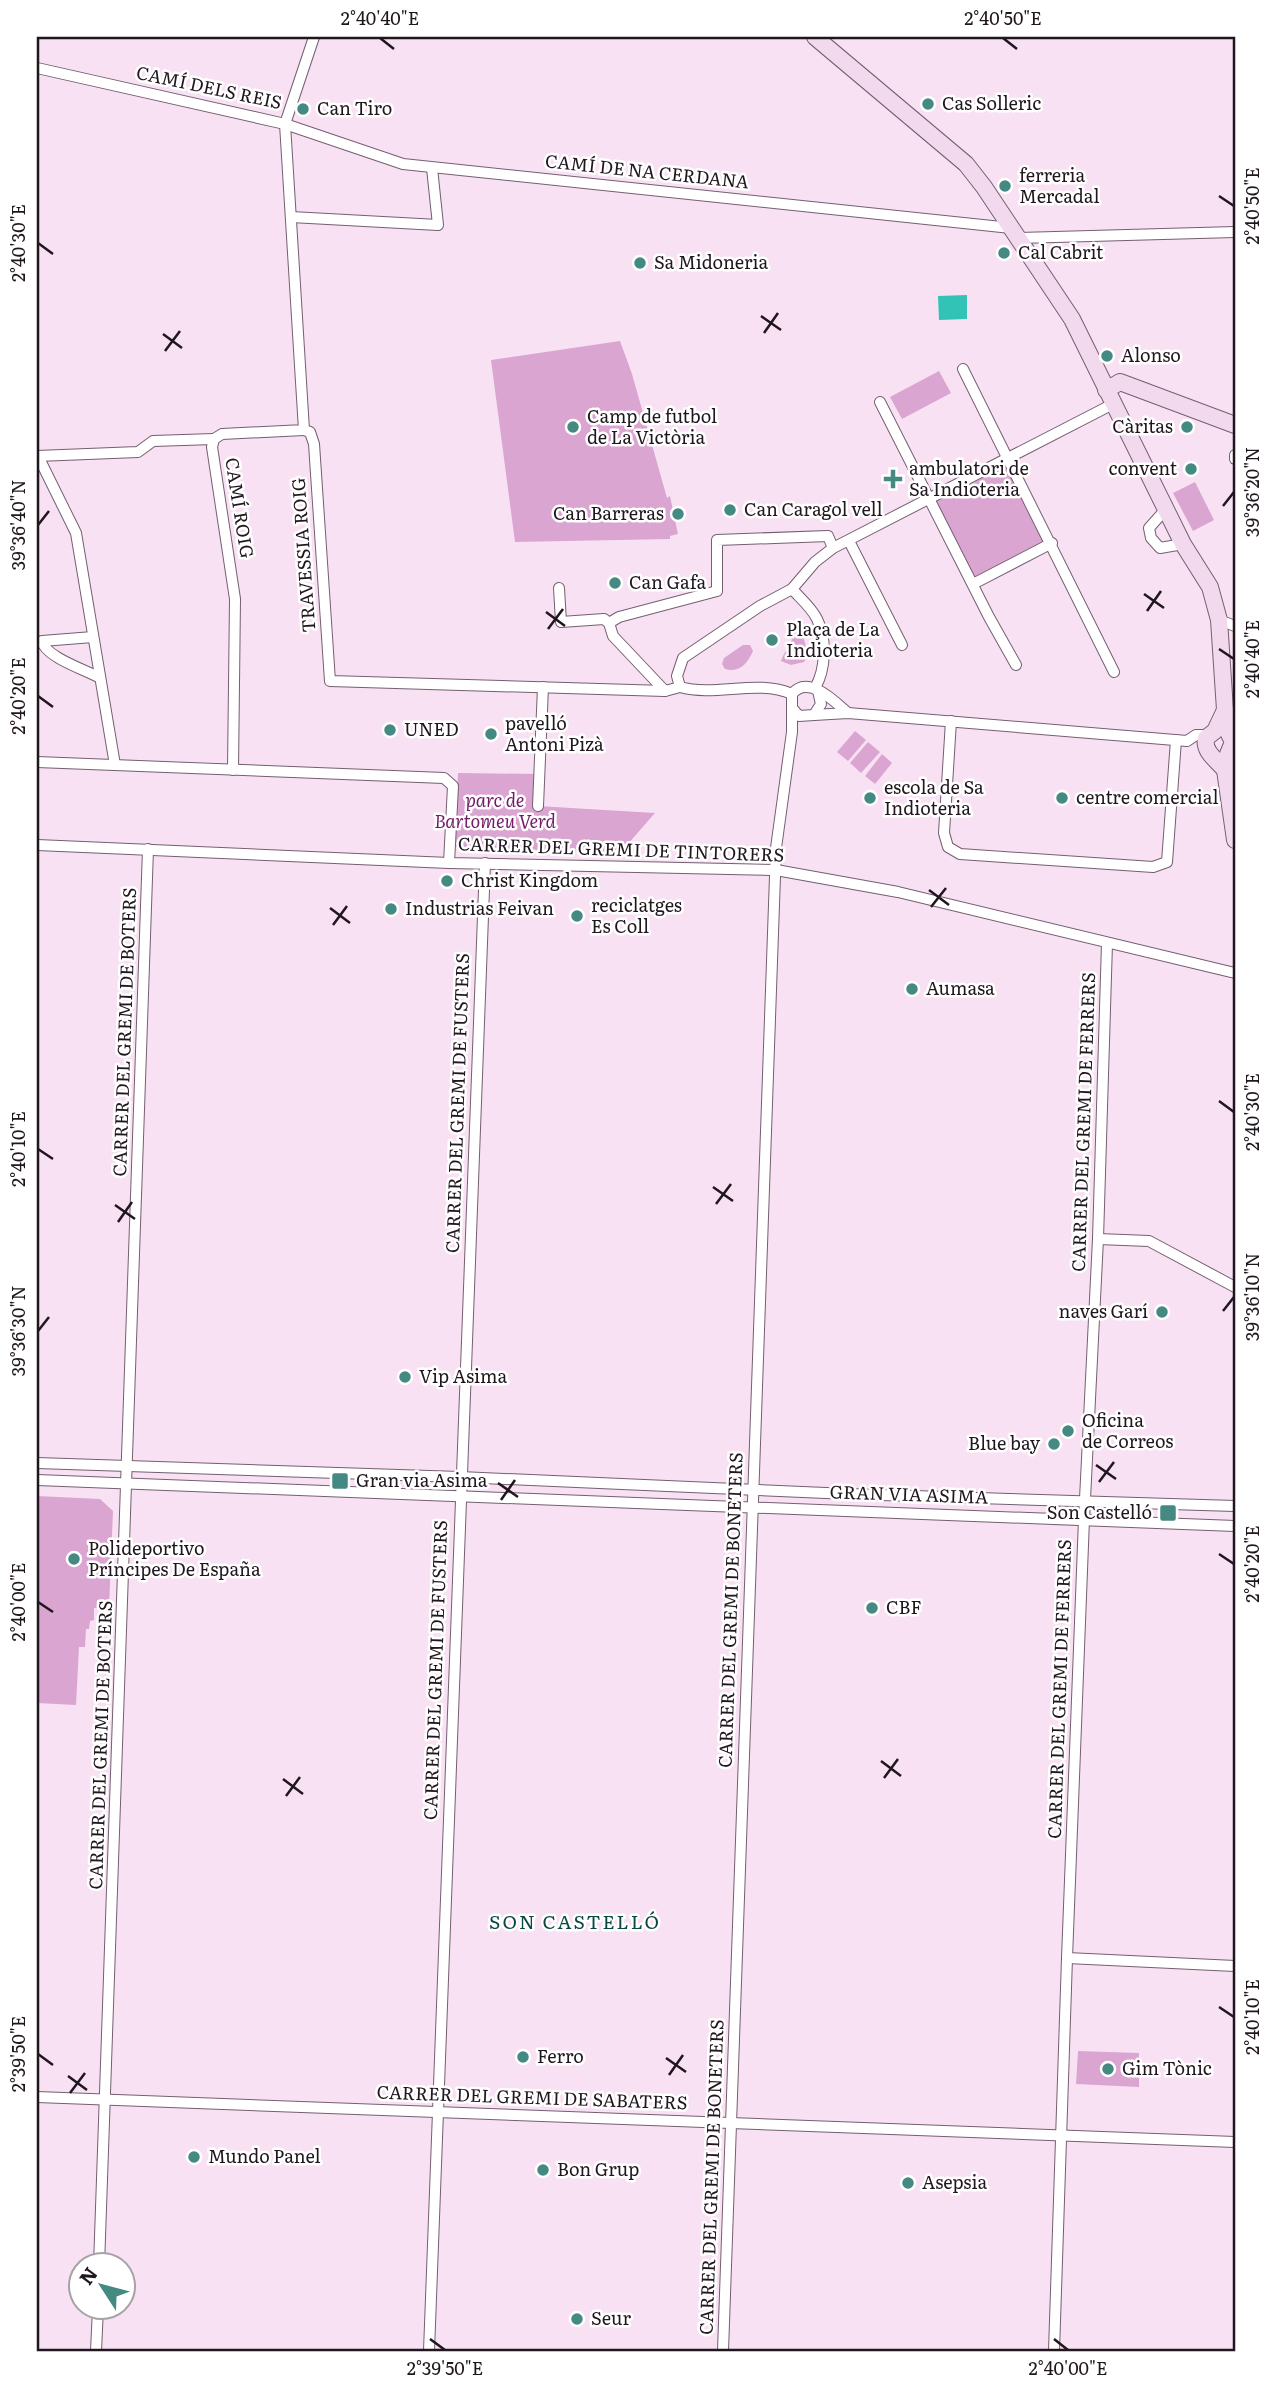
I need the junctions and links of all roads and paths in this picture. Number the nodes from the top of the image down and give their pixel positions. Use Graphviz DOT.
graph roads {
  1 [pos="314,37"];
  2 [pos="815,37"];
  3 [pos="37,68"];
  4 [pos="285,124"];
  5 [pos="432,168"];
  6 [pos="291,217"];
  7 [pos="1235,232"];
  8 [pos="1015,233"];
  9 [pos="963,369"];
  10 [pos="1110,397"];
  11 [pos="880,402"];
  12 [pos="1235,425"];
  13 [pos="304,430"];
  14 [pos="214,439"];
  15 [pos="38,456"];
  16 [pos="1008,459"];
  17 [pos="930,500"];
  18 [pos="1166,509"];
  19 [pos="849,541"];
  20 [pos="1052,543"];
  21 [pos="1183,544"];
  22 [pos="833,548"];
  23 [pos="973,584"];
  24 [pos="559,588"];
  25 [pos="792,589"];
  26 [pos="1219,621"];
  27 [pos="609,623"];
  28 [pos="1235,626"];
  29 [pos="93,637"];
  30 [pos="902,645"];
  31 [pos="1016,665"];
  32 [pos="1114,672"];
  33 [pos="100,678"];
  34 [pos="543,687"];
  35 [pos="680,687"];
  36 [pos="816,690"];
  37 [pos="665,691"];
  38 [pos="792,694"];
  39 [pos="1228,704"];
  40 [pos="792,708"];
  41 [pos="848,713"];
  42 [pos="812,716"];
  43 [pos="950,721"];
  44 [pos="792,732"];
  45 [pos="1217,733"];
  46 [pos="1181,740"];
  47 [pos="1219,759"];
  48 [pos="37,762"];
  49 [pos="115,765"];
  50 [pos="233,770"];
  51 [pos="538,806"];
  52 [pos="1235,840"];
  53 [pos="37,845"];
  54 [pos="148,849"];
  55 [pos="449,863"];
  56 [pos="485,863"];
  57 [pos="776,870"];
  58 [pos="1107,943"];
  59 [pos="1235,973"];
  60 [pos="1098,1239"];
  61 [pos="1235,1287"];
  62 [pos="37,1463"];
  63 [pos="129,1466"];
  64 [pos="460,1477"];
  65 [pos="37,1480"];
  66 [pos="127,1483"];
  67 [pos="752,1490"];
  68 [pos="460,1497"];
  69 [pos="1085,1502"];
  70 [pos="1235,1506"];
  71 [pos="751,1507"];
  72 [pos="1084,1519"];
  73 [pos="1235,1526"];
  74 [pos="1066,1958"];
  75 [pos="1235,1966"];
  76 [pos="37,2097"];
  77 [pos="106,2100"];
  78 [pos="438,2112"];
  79 [pos="732,2123"];
  80 [pos="1062,2136"];
  81 [pos="1235,2142"];
  82 [pos="100,2252"];
  83 [pos="97,2322"];
  84 [pos="96,2351"];
  85 [pos="429,2351"];
  86 [pos="723,2351"];
  87 [pos="1054,2351"];
  1 -- 4 [label="street, CAMÍ DELS REIS"];
  2 -- 8 [label="street"];
  3 -- 4 [label="street, CAMÍ DELS REIS"];
  4 -- 5 [label="street, CAMÍ DE NA CERDANA"];
  4 -- 6 [label="street"];
  5 -- 6 [label="street"];
  5 -- 8 [label="street, CAMÍ DE NA CERDANA"];
  6 -- 13 [label="street"];
  7 -- 8 [label="street, CAMÍ DE NA CERDANA"];
  8 -- 10 [label="street"];
  9 -- 16 [label="street"];
  10 -- 12 [label="street"];
  10 -- 16 [label="street"];
  10 -- 18 [label="street"];
  11 -- 17 [label="street"];
  13 -- 14 [label="street, CAMÍ ROIG"];
  13 -- 34 [label="street, TRAVESSIA ROIG"];
  14 -- 15 [label="street"];
  14 -- 50 [label="street, CAMÍ ROIG"];
  15 -- 29 [label="street"];
  16 -- 17 [label="street"];
  16 -- 20 [label="street"];
  17 -- 19 [label="street"];
  17 -- 23 [label="street"];
  18 -- 21 [label="street"];
  18 -- 21 [label="street"];
  19 -- 22 [label="street"];
  19 -- 30 [label="street"];
  20 -- 23 [label="street"];
  20 -- 32 [label="street"];
  21 -- 26 [label="street"];
  22 -- 25 [label="street"];
  22 -- 27 [label="street"];
  23 -- 31 [label="street"];
  24 -- 27 [label="street"];
  25 -- 35 [label="street"];
  25 -- 36 [label="street"];
  26 -- 28 [label="street"];
  26 -- 39 [label="street"];
  27 -- 37 [label="street"];
  29 -- 33 [label="street"];
  29 -- 33 [label="street"];
  33 -- 49 [label="street"];
  34 -- 37 [label="street"];
  34 -- 51 [label="street"];
  35 -- 37 [label="street"];
  35 -- 38 [label="street"];
  36 -- 38 [label="street"];
  36 -- 41 [label="street"];
  36 -- 42 [label="street"];
  38 -- 40 [label="street"];
  39 -- 45 [label="street"];
  40 -- 42 [label="street"];
  40 -- 44 [label="street"];
  41 -- 42 [label="street"];
  41 -- 43 [label="street"];
  42 -- 44 [label="street"];
  43 -- 46 [label="street"];
  43 -- 46 [label="street"];
  44 -- 57 [label="street, CARRER DEL GREMI DE BONETERS"];
  45 -- 46 [label="street"];
  45 -- 47 [label="street"];
  45 -- 47 [label="street"];
  46 -- 47 [label="street"];
  47 -- 52 [label="street"];
  48 -- 49 [label="street"];
  49 -- 50 [label="street"];
  50 -- 55 [label="street"];
  53 -- 54 [label="street, CARRER DEL GREMI DE TINTORERS"];
  54 -- 55 [label="street, CARRER DEL GREMI DE TINTORERS"];
  54 -- 63 [label="street, CARRER DEL GREMI DE BOTERS"];
  55 -- 56 [label="street, CARRER DEL GREMI DE TINTORERS"];
  56 -- 57 [label="street, CARRER DEL GREMI DE TINTORERS"];
  56 -- 64 [label="street, CARRER DEL GREMI DE FUSTERS"];
  57 -- 58 [label="street, CARRER DEL GREMI DE TINTORERS"];
  57 -- 67 [label="street, CARRER DEL GREMI DE BONETERS"];
  58 -- 59 [label="street, CARRER DEL GREMI DE TINTORERS"];
  58 -- 60 [label="street, CARRER DEL GREMI DE FERRERS"];
  60 -- 61 [label="street"];
  60 -- 69 [label="street, CARRER DEL GREMI DE FERRERS"];
  62 -- 63 [label="street, GRAN VIA ASIMA"];
  63 -- 64 [label="street, GRAN VIA ASIMA"];
  63 -- 66 [label="street, CARRER DEL GREMI DE BOTERS"];
  64 -- 67 [label="street, GRAN VIA ASIMA"];
  64 -- 68 [label="street, CARRER DEL GREMI DE FUSTERS"];
  65 -- 66 [label="street, GRAN VIA ASIMA"];
  66 -- 68 [label="street, GRAN VIA ASIMA"];
  66 -- 77 [label="street, CARRER DEL GREMI DE BOTERS"];
  67 -- 69 [label="street, GRAN VIA ASIMA"];
  67 -- 71 [label="street, CARRER DEL GREMI DE BONETERS"];
  68 -- 71 [label="street, GRAN VIA ASIMA"];
  68 -- 78 [label="street, CARRER DEL GREMI DE FUSTERS"];
  69 -- 70 [label="street, GRAN VIA ASIMA"];
  69 -- 72 [label="street, CARRER DEL GREMI DE FERRERS"];
  71 -- 72 [label="street, GRAN VIA ASIMA"];
  71 -- 79 [label="street, CARRER DEL GREMI DE BONETERS"];
  72 -- 73 [label="street, GRAN VIA ASIMA"];
  72 -- 74 [label="street, CARRER DEL GREMI DE FERRERS"];
  74 -- 75 [label="street"];
  74 -- 80 [label="street, CARRER DEL GREMI DE FERRERS"];
  76 -- 77 [label="street, CARRER DEL GREMI DE SABATERS"];
  77 -- 78 [label="street, CARRER DEL GREMI DE SABATERS"];
  77 -- 82 [label="street, CARRER DEL GREMI DE BOTERS"];
  78 -- 79 [label="street, CARRER DEL GREMI DE SABATERS"];
  78 -- 85 [label="street, CARRER DEL GREMI DE FUSTERS"];
  79 -- 80 [label="street, CARRER DEL GREMI DE SABATERS"];
  79 -- 86 [label="street, CARRER DEL GREMI DE BONETERS"];
  80 -- 81 [label="street, CARRER DEL GREMI DE SABATERS"];
  80 -- 87 [label="street, CARRER DEL GREMI DE FERRERS"];
  83 -- 84 [label="street"];
}
